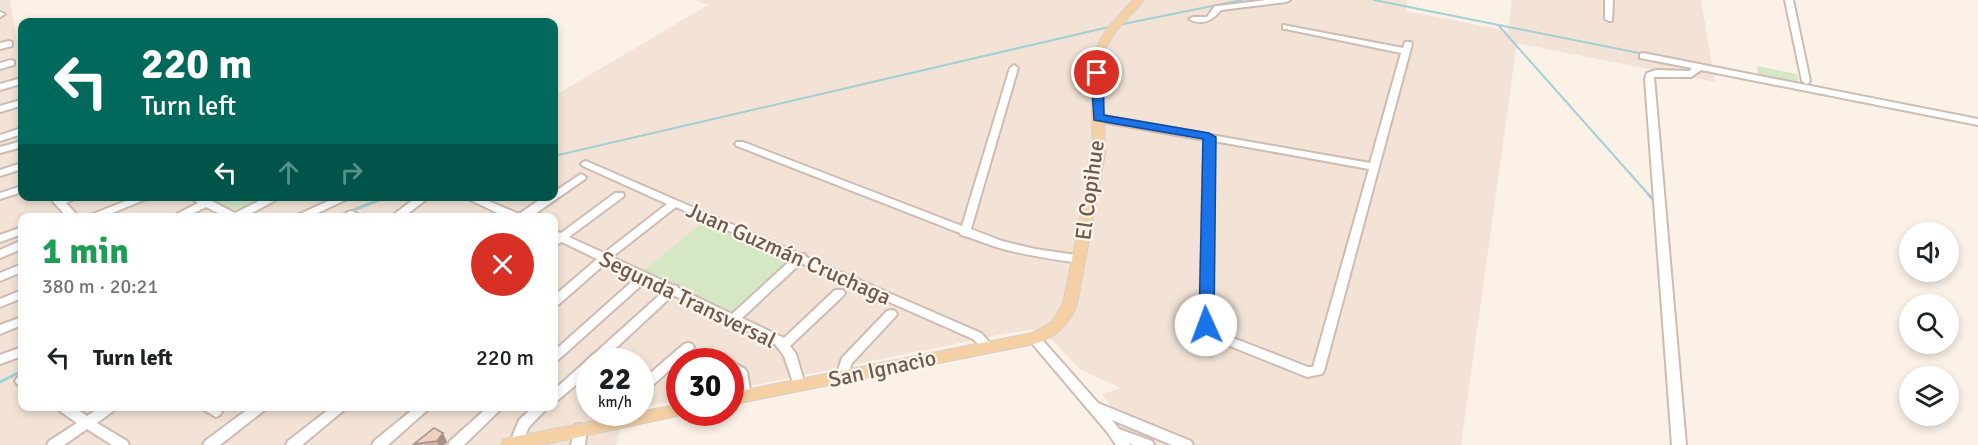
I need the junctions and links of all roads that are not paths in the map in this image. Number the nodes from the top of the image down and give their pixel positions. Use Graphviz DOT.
graph roads {
  1 [pos="1139,0"];
  2 [pos="1286,0"];
  3 [pos="1609,0"];
  4 [pos="1789,0"];
  5 [pos="1193,19"];
  6 [pos="1609,19"];
  7 [pos="1286,27"];
  8 [pos="1643,56"];
  9 [pos="11,63"];
  10 [pos="0,66"];
  11 [pos="1699,67"];
  12 [pos="1014,68"];
  13 [pos="1806,81"];
  14 [pos="18,82"];
  15 [pos="0,87"];
  16 [pos="17,104"];
  17 [pos="0,109"];
  18 [pos="1098,117"];
  19 [pos="1978,122"];
  20 [pos="18,132"];
  21 [pos="1209,137"];
  22 [pos="0,138"];
  23 [pos="740,144"];
  24 [pos="18,145"];
  25 [pos="0,150"];
  26 [pos="586,164"];
  27 [pos="18,167"];
  28 [pos="1375,167"];
  29 [pos="0,173"];
  30 [pos="581,177"];
  31 [pos="18,190"];
  32 [pos="558,193"];
  33 [pos="619,195"];
  34 [pos="0,196"];
  35 [pos="58,201"];
  36 [pos="135,201"];
  37 [pos="202,201"];
  38 [pos="268,201"];
  39 [pos="337,201"];
  40 [pos="419,201"];
  41 [pos="478,201"];
  42 [pos="546,201"];
  43 [pos="675,202"];
  44 [pos="206,203"];
  45 [pos="70,213"];
  46 [pos="102,213"];
  47 [pos="185,213"];
  48 [pos="227,213"];
  49 [pos="243,213"];
  50 [pos="308,213"];
  51 [pos="401,213"];
  52 [pos="508,213"];
  53 [pos="528,213"];
  54 [pos="18,231"];
  55 [pos="965,233"];
  56 [pos="558,237"];
  57 [pos="0,238"];
  58 [pos="558,239"];
  59 [pos="18,247"];
  60 [pos="0,254"];
  61 [pos="801,257"];
  62 [pos="606,258"];
  63 [pos="1078,259"];
  64 [pos="18,270"];
  65 [pos="645,276"];
  66 [pos="0,277"];
  67 [pos="673,289"];
  68 [pos="839,292"];
  69 [pos="18,296"];
  70 [pos="558,299"];
  71 [pos="0,303"];
  72 [pos="891,314"];
  73 [pos="734,319"];
  74 [pos="18,323"];
  75 [pos="0,330"];
  76 [pos="1034,338"];
  77 [pos="784,345"];
  78 [pos="688,347"];
  79 [pos="988,347"];
  80 [pos="608,348"];
  81 [pos="18,353"];
  82 [pos="558,353"];
  83 [pos="0,360"];
  84 [pos="842,376"];
  85 [pos="576,377"];
  86 [pos="654,377"];
  87 [pos="799,385"];
  88 [pos="558,393"];
  89 [pos="744,397"];
  90 [pos="1092,406"];
  91 [pos="69,411"];
  92 [pos="105,411"];
  93 [pos="255,411"];
  94 [pos="337,411"];
  95 [pos="420,411"];
  96 [pos="492,411"];
  97 [pos="538,411"];
  98 [pos="87,423"];
  99 [pos="602,426"];
  100 [pos="1114,432"];
  101 [pos="579,437"];
  102 [pos="512,444"];
  103 [pos="54,445"];
  104 [pos="122,445"];
  105 [pos="210,445"];
  106 [pos="293,445"];
  107 [pos="379,445"];
  108 [pos="455,445"];
  109 [pos="1123,445"];
  110 [pos="1147,445"];
  111 [pos="1185,445"];
  112 [pos="1679,445"];
  1 -- 18 [label="main road, El Copihue"];
  2 -- 5 [label="street"];
  3 -- 6 [label="street"];
  4 -- 13 [label="street"];
  7 -- 28 [label="street"];
  8 -- 11 [label="street"];
  9 -- 10 [label="street"];
  11 -- 19 [label="street"];
  11 -- 112 [label="street"];
  12 -- 55 [label="street"];
  14 -- 15 [label="street"];
  16 -- 17 [label="street"];
  18 -- 21 [label="street"];
  18 -- 63 [label="main road, El Copihue"];
  20 -- 22 [label="street"];
  21 -- 28 [label="street"];
  21 -- 28 [label="street"];
  23 -- 55 [label="street"];
  24 -- 25 [label="street"];
  26 -- 43 [label="street, Juan Guzmán Cruchaga"];
  27 -- 29 [label="street"];
  30 -- 32 [label="street"];
  31 -- 34 [label="street"];
  33 -- 56 [label="street"];
  35 -- 45 [label="street"];
  36 -- 46 [label="street"];
  37 -- 44 [label="street"];
  38 -- 49 [label="street"];
  39 -- 50 [label="street"];
  40 -- 51 [label="street"];
  41 -- 52 [label="street"];
  42 -- 53 [label="street"];
  43 -- 61 [label="street, Juan Guzmán Cruchaga"];
  43 -- 62 [label="street"];
  44 -- 47 [label="street"];
  44 -- 48 [label="street"];
  54 -- 57 [label="street"];
  55 -- 63 [label="street"];
  58 -- 62 [label="street, Segunda Transversal"];
  59 -- 60 [label="street"];
  61 -- 73 [label="street"];
  61 -- 79 [label="street, Juan Guzmán Cruchaga"];
  62 -- 65 [label="street, Segunda Transversal"];
  62 -- 70 [label="street"];
  63 -- 76 [label="main road, El Copihue"];
  64 -- 66 [label="street"];
  65 -- 67 [label="street, Segunda Transversal"];
  65 -- 82 [label="street"];
  67 -- 73 [label="street, Segunda Transversal"];
  67 -- 80 [label="street"];
  68 -- 77 [label="street"];
  69 -- 71 [label="street"];
  72 -- 84 [label="street"];
  73 -- 77 [label="street, Segunda Transversal"];
  74 -- 75 [label="street"];
  76 -- 79 [label="main road, San Ignacio"];
  76 -- 90 [label="street"];
  77 -- 87 [label="street, Segunda Transversal"];
  78 -- 86 [label="street"];
  79 -- 84 [label="main road, San Ignacio"];
  81 -- 83 [label="street"];
  84 -- 87 [label="main road, San Ignacio"];
  85 -- 88 [label="street"];
  87 -- 89 [label="main road, San Ignacio"];
  90 -- 100 [label="street"];
  90 -- 111 [label="street"];
  91 -- 98 [label="street"];
  92 -- 98 [label="street"];
  93 -- 105 [label="street"];
  94 -- 106 [label="street"];
  95 -- 107 [label="street"];
  96 -- 108 [label="street"];
  97 -- 102 [label="street"];
  98 -- 103 [label="street"];
  98 -- 104 [label="street"];
  99 -- 101 [label="main road"];
  100 -- 109 [label="street"];
  100 -- 110 [label="street"];
  101 -- 102 [label="main road"];
}
